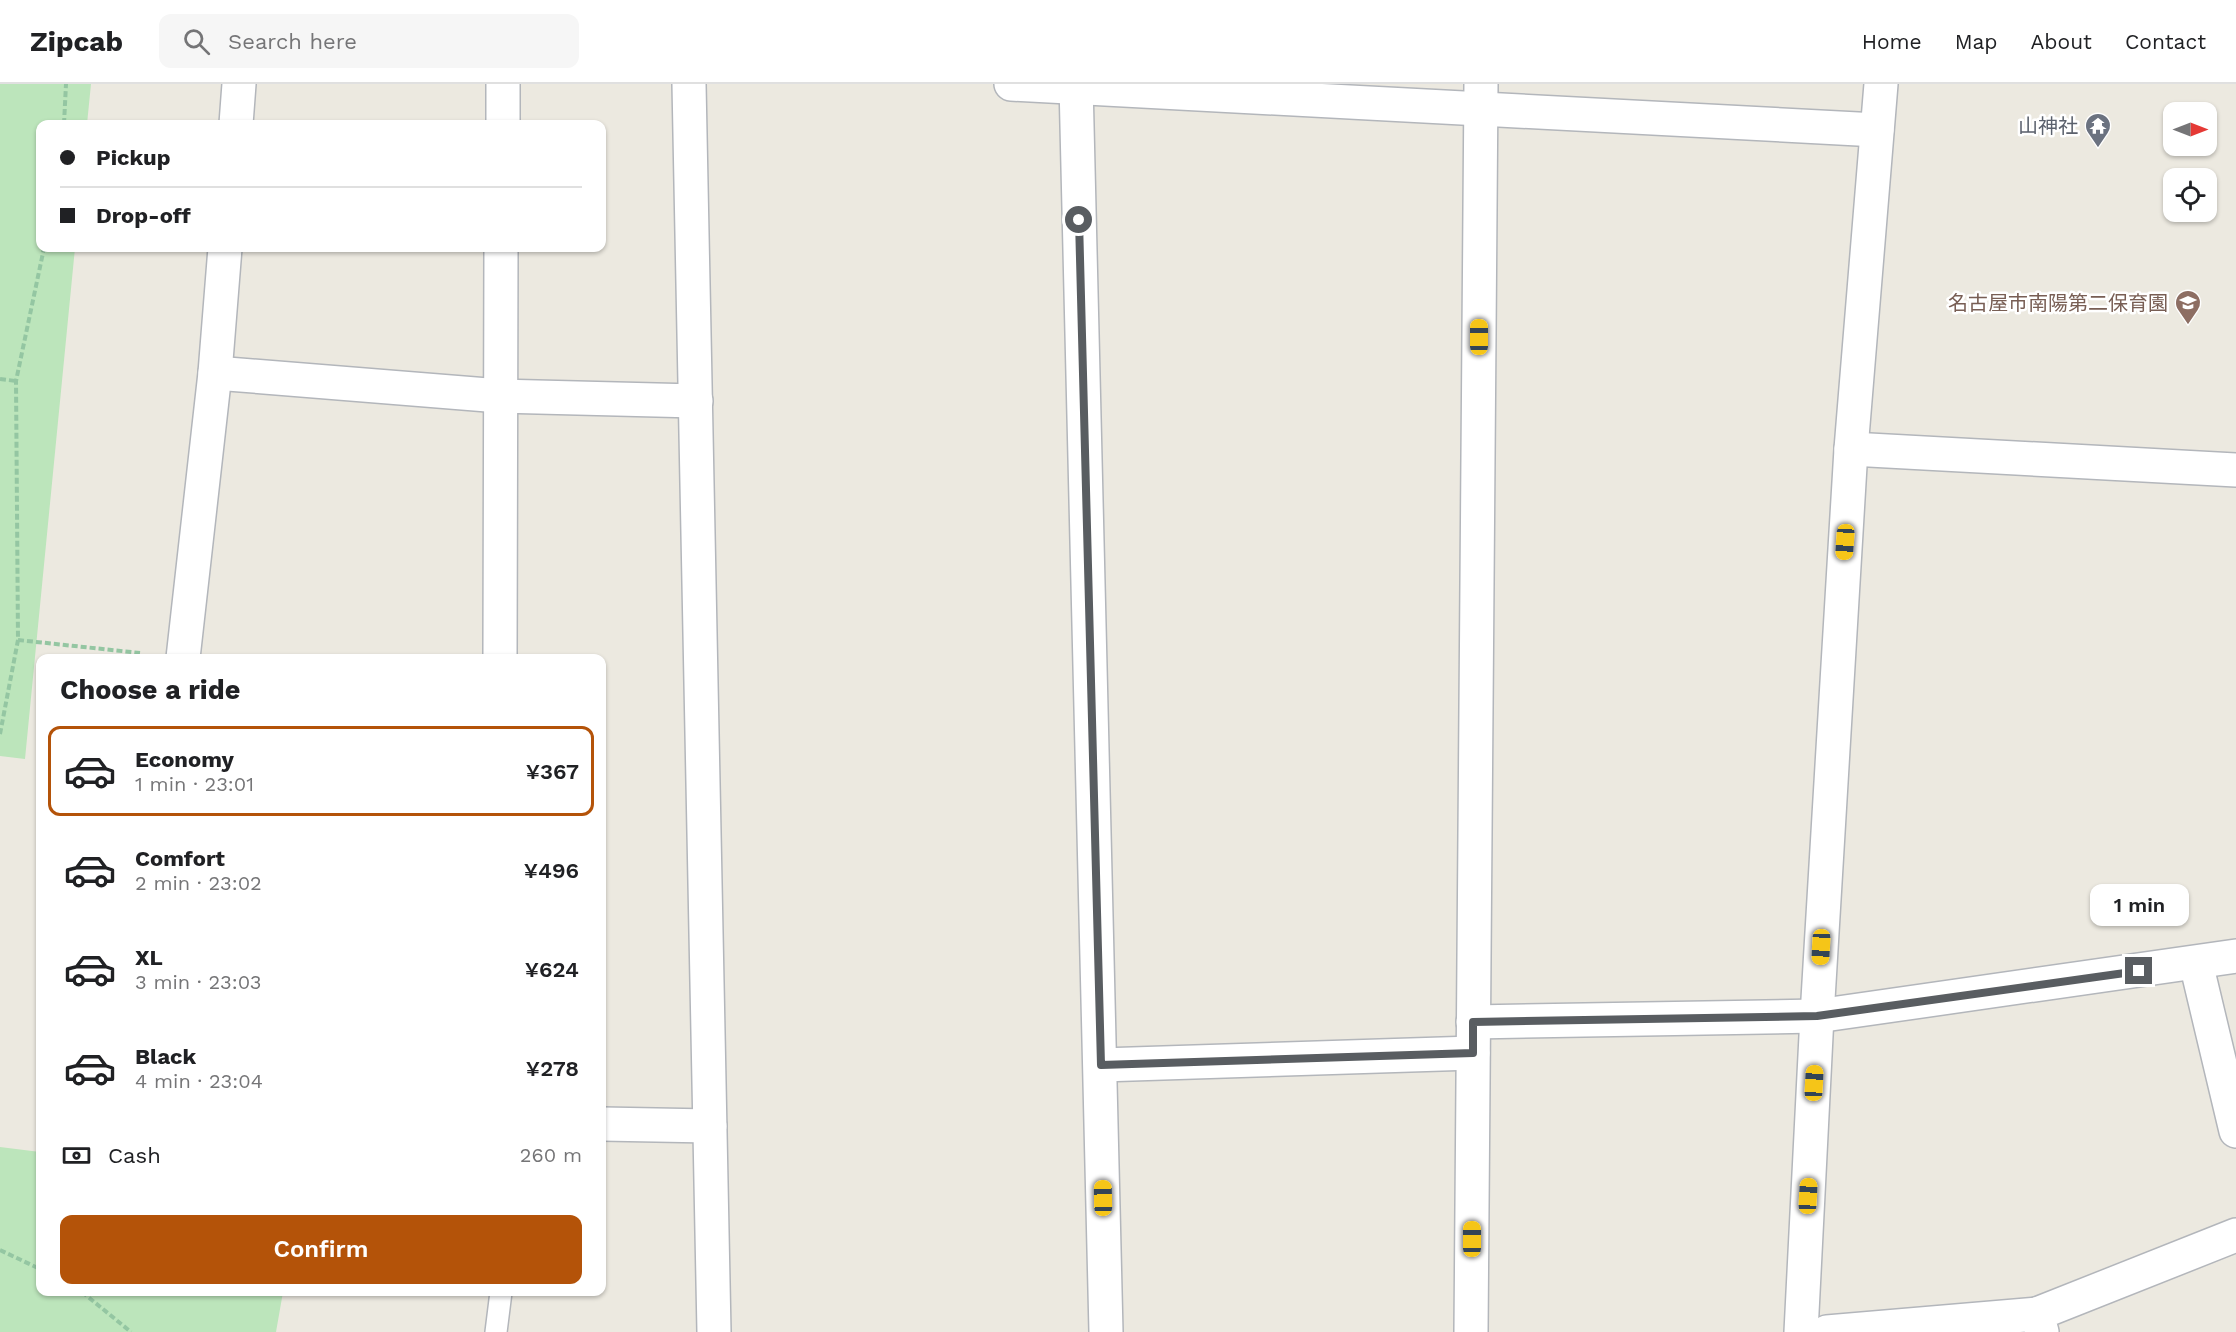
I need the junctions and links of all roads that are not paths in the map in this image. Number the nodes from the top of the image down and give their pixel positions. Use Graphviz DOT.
graph roads {
  1 [pos="239,84"];
  2 [pos="503,84"];
  3 [pos="689,84"];
  4 [pos="1011,84"];
  5 [pos="1881,84"];
  6 [pos="1076,85"];
  7 [pos="1481,96"];
  8 [pos="236,120"];
  9 [pos="503,120"];
  10 [pos="1877,130"];
  11 [pos="225,252"];
  12 [pos="501,252"];
  13 [pos="215,373"];
  14 [pos="500,396"];
  15 [pos="696,401"];
  16 [pos="1851,448"];
  17 [pos="2236,470"];
  18 [pos="183,654"];
  19 [pos="500,654"];
  20 [pos="2236,956"];
  21 [pos="2196,963"];
  22 [pos="1817,1016"];
  23 [pos="1473,1037"];
  24 [pos="1101,1065"];
  25 [pos="606,1124"];
  26 [pos="710,1126"];
  27 [pos="2236,1131"];
  28 [pos="2236,1235"];
  29 [pos="500,1296"];
  30 [pos="2040,1323"];
  31 [pos="496,1332"];
  32 [pos="714,1332"];
  33 [pos="1106,1332"];
  34 [pos="1471,1332"];
  35 [pos="1801,1332"];
  36 [pos="1827,1332"];
  1 -- 8 [label="street"];
  2 -- 9 [label="street"];
  3 -- 15 [label="street"];
  4 -- 6 [label="street"];
  5 -- 10 [label="street"];
  6 -- 7 [label="street"];
  6 -- 24 [label="street"];
  7 -- 10 [label="street"];
  7 -- 23 [label="street"];
  10 -- 16 [label="street"];
  11 -- 13 [label="street"];
  12 -- 14 [label="street"];
  13 -- 14 [label="street"];
  13 -- 18 [label="street"];
  14 -- 15 [label="street"];
  14 -- 19 [label="street"];
  15 -- 26 [label="street"];
  16 -- 17 [label="street"];
  16 -- 22 [label="street"];
  20 -- 21 [label="street"];
  21 -- 22 [label="street"];
  21 -- 27 [label="street"];
  22 -- 23 [label="street"];
  22 -- 35 [label="street"];
  23 -- 24 [label="street"];
  23 -- 34 [label="street"];
  24 -- 33 [label="street"];
  25 -- 26 [label="street"];
  26 -- 32 [label="street"];
  28 -- 30 [label="street"];
  29 -- 31 [label="lane"];
  30 -- 36 [label="street"];
}
